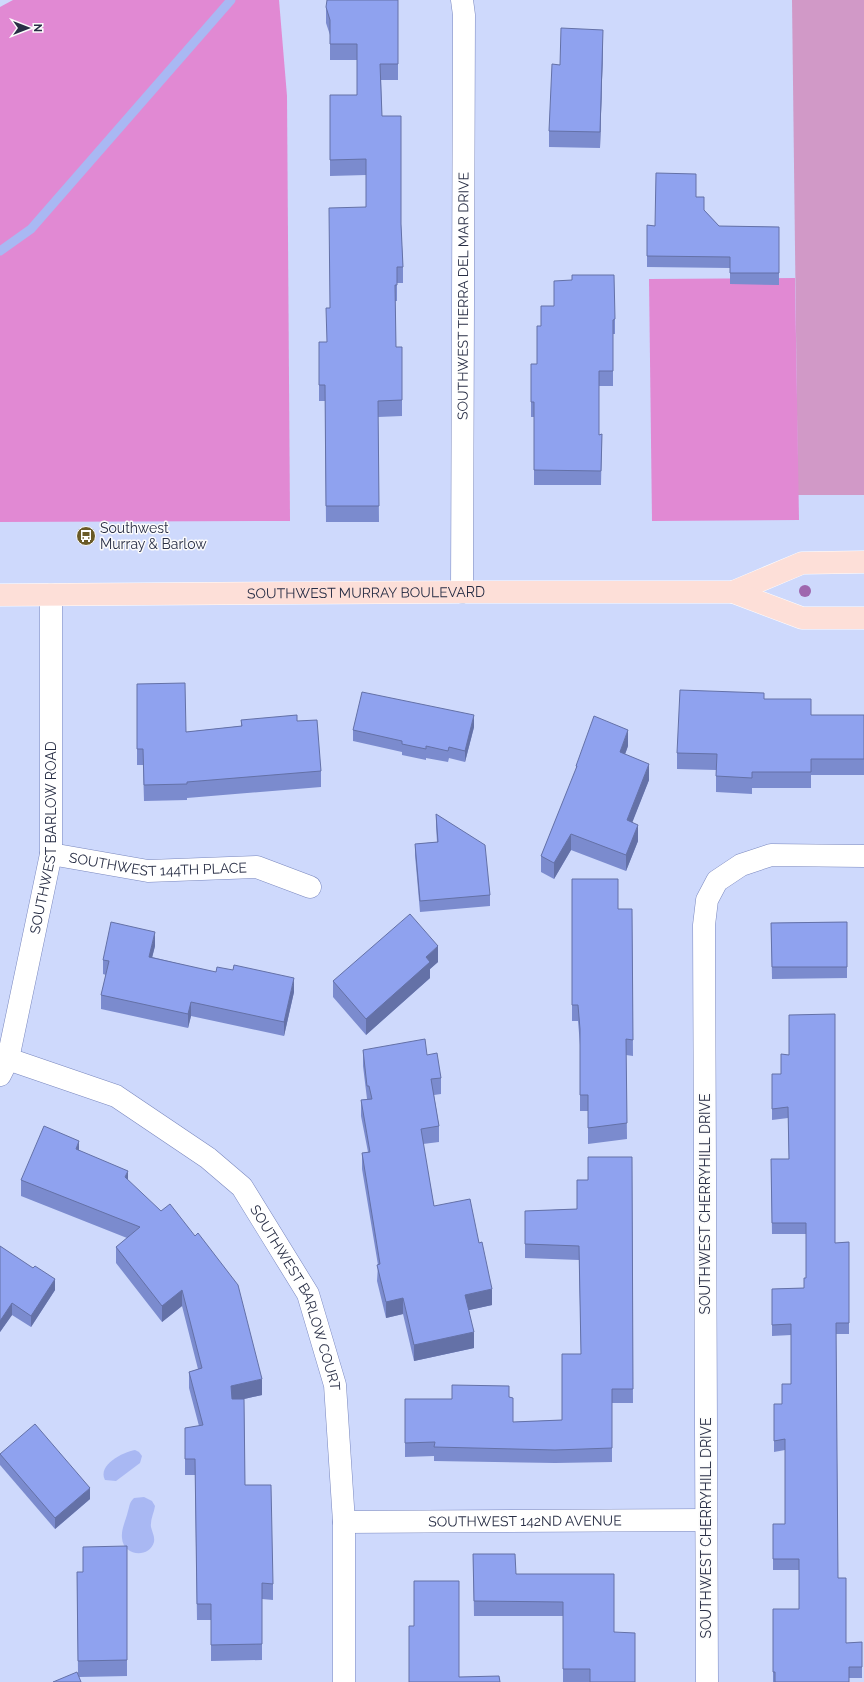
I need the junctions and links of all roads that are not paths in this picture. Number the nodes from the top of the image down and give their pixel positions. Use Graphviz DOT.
graph roads {
  1 [pos="463,8"];
  2 [pos="864,562"];
  3 [pos="462,592"];
  4 [pos="733,592"];
  5 [pos="0,595"];
  6 [pos="51,595"];
  7 [pos="864,618"];
  8 [pos="51,854"];
  9 [pos="864,856"];
  10 [pos="310,887"];
  11 [pos="4,1067"];
  12 [pos="706,1520"];
  13 [pos="344,1522"];
  14 [pos="344,1682"];
  15 [pos="707,1682"];
  1 -- 3 [label="street, SOUTHWEST TIERRA DEL MAR DRIVE"];
  2 -- 4 [label="main road, SOUTHWEST MURRAY BOULEVARD"];
  3 -- 4 [label="main road, SOUTHWEST MURRAY BOULEVARD"];
  3 -- 6 [label="main road, SOUTHWEST MURRAY BOULEVARD"];
  4 -- 7 [label="main road, SOUTHWEST MURRAY BOULEVARD"];
  5 -- 6 [label="main road, SOUTHWEST MURRAY BOULEVARD"];
  6 -- 8 [label="street, SOUTHWEST BARLOW ROAD"];
  8 -- 10 [label="street, SOUTHWEST 144TH PLACE"];
  8 -- 11 [label="street, SOUTHWEST BARLOW ROAD"];
  9 -- 12 [label="street, SOUTHWEST CHERRYHILL DRIVE"];
  11 -- 13 [label="street, SOUTHWEST BARLOW COURT"];
  12 -- 13 [label="street, SOUTHWEST 142ND AVENUE"];
  12 -- 15 [label="street, SOUTHWEST CHERRYHILL DRIVE"];
  13 -- 14 [label="street, SOUTHWEST BARLOW COURT"];
}
